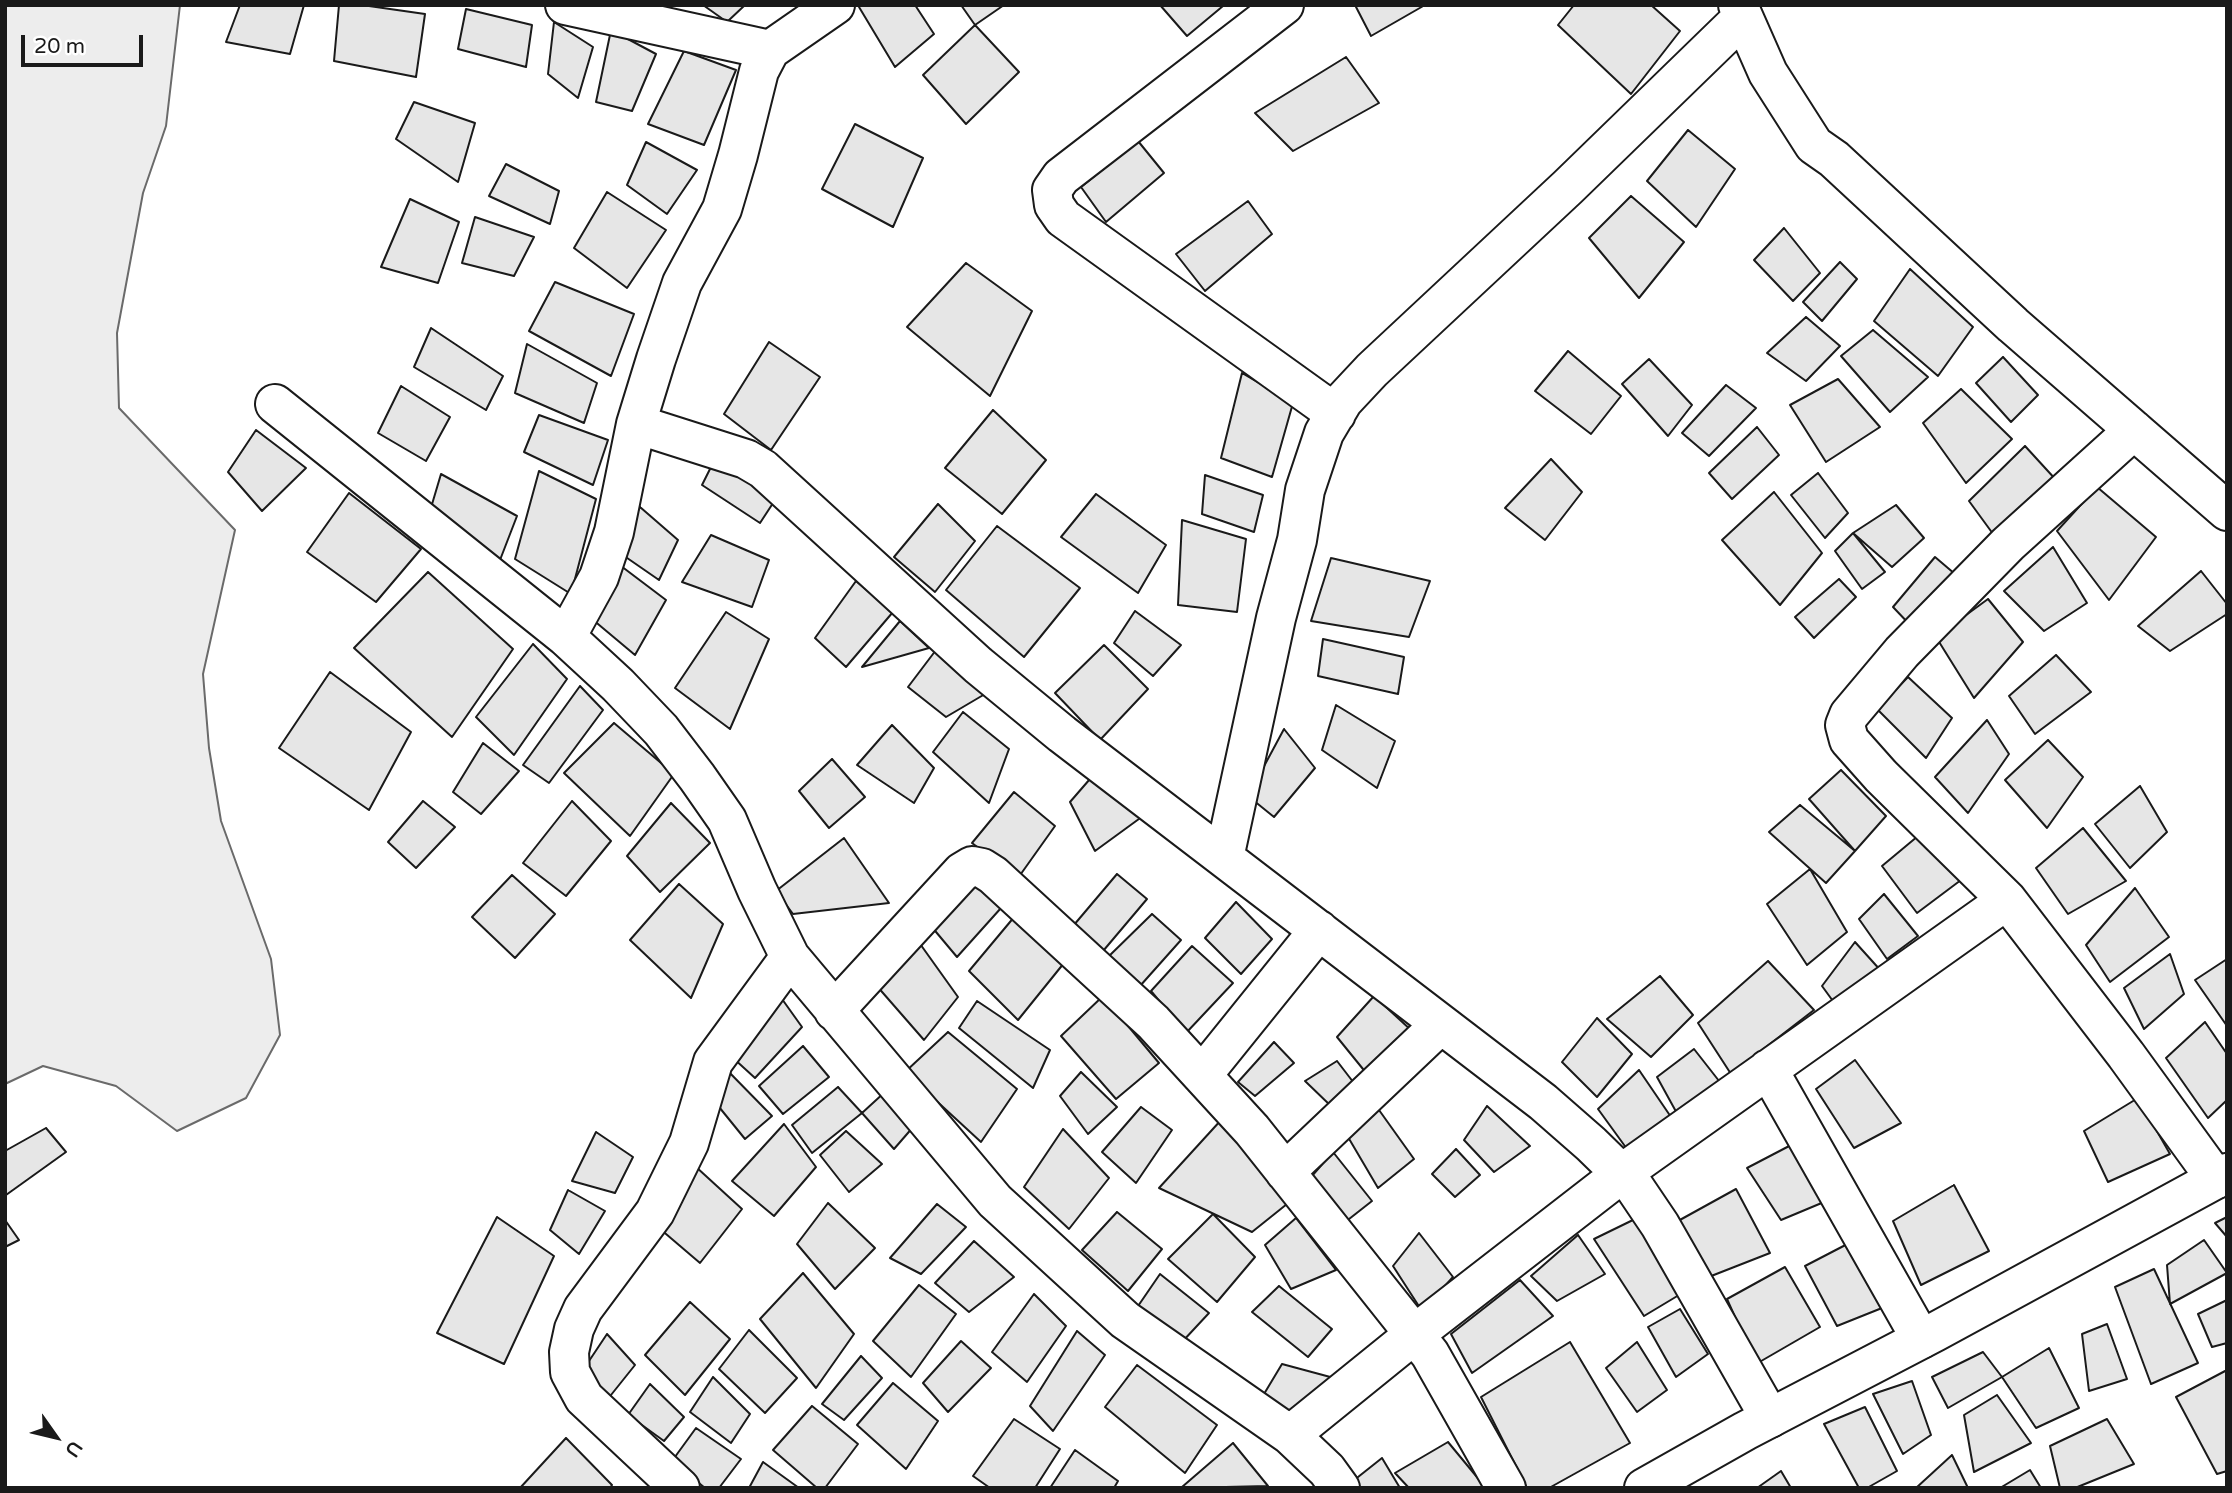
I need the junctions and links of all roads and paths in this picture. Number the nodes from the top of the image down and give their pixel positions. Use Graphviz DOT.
graph roads {
  1 [pos="565,5"];
  2 [pos="835,5"];
  3 [pos="1284,5"];
  4 [pos="1741,11"];
  5 [pos="770,50"];
  6 [pos="275,404"];
  7 [pos="1336,414"];
  8 [pos="636,424"];
  9 [pos="2134,430"];
  10 [pos="2227,510"];
  11 [pos="566,637"];
  12 [pos="1224,858"];
  13 [pos="2007,900"];
  14 [pos="1319,930"];
  15 [pos="790,957"];
  16 [pos="834,1011"];
  17 [pos="1441,1024"];
  18 [pos="1768,1069"];
  19 [pos="1203,1074"];
  20 [pos="1285,1172"];
  21 [pos="1621,1174"];
  22 [pos="2222,1176"];
  23 [pos="1416,1333"];
  24 [pos="1921,1339"];
  25 [pos="1770,1418"];
  26 [pos="1290,1435"];
  27 [pos="680,1488"];
  28 [pos="1340,1488"];
  29 [pos="1506,1488"];
  30 [pos="1644,1488"];
  1 -- 5 [label="street"];
  2 -- 5 [label="street"];
  3 -- 7 [label="street"];
  4 -- 7 [label="street"];
  4 -- 9 [label="street"];
  5 -- 8 [label="street"];
  6 -- 11 [label="street"];
  7 -- 12 [label="street"];
  8 -- 11 [label="street"];
  8 -- 12 [label="street"];
  9 -- 10 [label="street"];
  9 -- 13 [label="street"];
  11 -- 15 [label="street"];
  12 -- 14 [label="street"];
  13 -- 18 [label="street"];
  13 -- 22 [label="street"];
  14 -- 17 [label="street"];
  14 -- 19 [label="street"];
  15 -- 16 [label="street"];
  15 -- 27 [label="street"];
  16 -- 19 [label="street"];
  16 -- 26 [label="street"];
  17 -- 20 [label="street"];
  17 -- 21 [label="street"];
  18 -- 21 [label="street"];
  18 -- 24 [label="street"];
  19 -- 20 [label="street"];
  20 -- 23 [label="street"];
  21 -- 23 [label="street"];
  21 -- 25 [label="street"];
  22 -- 24 [label="street"];
  23 -- 26 [label="street"];
  23 -- 29 [label="street"];
  24 -- 25 [label="street"];
  25 -- 30 [label="street"];
  26 -- 28 [label="street"];
}
